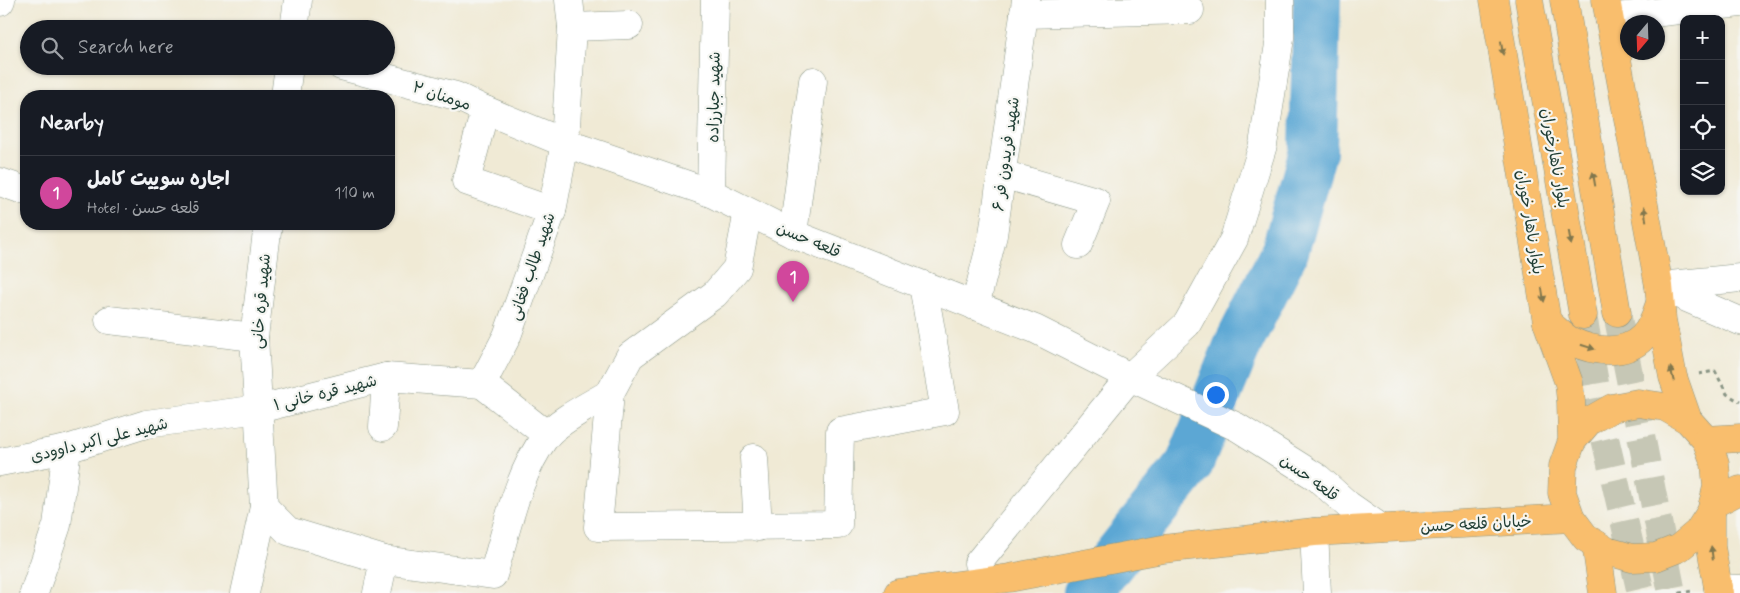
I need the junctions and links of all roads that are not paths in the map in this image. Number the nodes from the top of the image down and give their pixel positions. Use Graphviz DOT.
graph roads {
  1 [pos="298,0"];
  2 [pos="569,0"];
  3 [pos="715,0"];
  4 [pos="1280,0"];
  5 [pos="1494,0"];
  6 [pos="1529,0"];
  7 [pos="1564,0"];
  8 [pos="1740,4"];
  9 [pos="1026,7"];
  10 [pos="1607,9"];
  11 [pos="1190,10"];
  12 [pos="295,20"];
  13 [pos="629,25"];
  14 [pos="572,27"];
  15 [pos="288,75"];
  16 [pos="376,75"];
  17 [pos="813,81"];
  18 [pos="286,90"];
  19 [pos="485,110"];
  20 [pos="565,143"];
  21 [pos="1002,174"];
  22 [pos="0,182"];
  23 [pos="20,189"];
  24 [pos="710,193"];
  25 [pos="552,211"];
  26 [pos="748,212"];
  27 [pos="267,230"];
  28 [pos="793,234"];
  29 [pos="1078,245"];
  30 [pos="1740,278"];
  31 [pos="923,285"];
  32 [pos="1659,295"];
  33 [pos="975,306"];
  34 [pos="1617,314"];
  35 [pos="1583,316"];
  36 [pos="110,320"];
  37 [pos="1740,321"];
  38 [pos="1547,322"];
  39 [pos="254,337"];
  40 [pos="386,377"];
  41 [pos="1130,377"];
  42 [pos="482,384"];
  43 [pos="610,393"];
  44 [pos="259,409"];
  45 [pos="1688,420"];
  46 [pos="383,427"];
  47 [pos="547,435"];
  48 [pos="1740,438"];
  49 [pos="1706,440"];
  50 [pos="1572,441"];
  51 [pos="67,449"];
  52 [pos="754,458"];
  53 [pos="0,462"];
  54 [pos="1740,490"];
  55 [pos="264,507"];
  56 [pos="1712,508"];
  57 [pos="1571,518"];
  58 [pos="758,526"];
  59 [pos="1381,528"];
  60 [pos="1314,532"];
  61 [pos="1596,544"];
  62 [pos="384,560"];
  63 [pos="978,563"];
  64 [pos="1725,590"];
  65 [pos="34,593"];
  66 [pos="245,593"];
  67 [pos="377,593"];
  68 [pos="898,593"];
  69 [pos="1317,593"];
  70 [pos="1602,593"];
  1 -- 12 [label="street"];
  2 -- 14 [label="street, شهید طالب فغانی"];
  3 -- 24 [label="street, شهید جبارزاده"];
  4 -- 41 [label="street"];
  5 -- 38 [label="main road, بلوار ناهار خوران, one-way"];
  6 -- 35 [label="main road, بلوار ناهارخوران, one-way"];
  34 -- 7 [label="main road, بلوار ناهارخوران, one-way"];
  8 -- 10 [label="street"];
  9 -- 11 [label="street"];
  9 -- 21 [label="street, شهید فریدون فر ۶"];
  32 -- 10 [label="main road, one-way"];
  13 -- 14 [label="street"];
  14 -- 20 [label="street, شهید طالب فغانی"];
  15 -- 18 [label="street"];
  16 -- 19 [label="street, ۲ مومنان"];
  17 -- 28 [label="street"];
  19 -- 20 [label="street, قلعه حسن"];
  19 -- 25 [label="street"];
  20 -- 24 [label="street, قلعه حسن"];
  20 -- 25 [label="street, شهید طالب فغانی"];
  21 -- 29 [label="street"];
  21 -- 33 [label="street, شهید فریدون فر ۶"];
  22 -- 23 [label="street"];
  24 -- 26 [label="street, قلعه حسن"];
  25 -- 42 [label="street, شهید طالب فغانی"];
  26 -- 28 [label="street, قلعه حسن"];
  26 -- 43 [label="street"];
  27 -- 39 [label="street, شهید قره خانی"];
  28 -- 31 [label="street, قلعه حسن"];
  30 -- 32 [label="street"];
  31 -- 33 [label="street, قلعه حسن"];
  31 -- 58 [label="street"];
  32 -- 37 [label="street"];
  38 -- 32 [label="main road, one-way"];
  45 -- 32 [label="main road, one-way"];
  33 -- 41 [label="street, قلعه حسن"];
  36 -- 39 [label="street"];
  38 -- 50 [label="main road, بلوار ناهار خوران"];
  39 -- 44 [label="street, شهید قره خانی"];
  40 -- 42 [label="street, ۱ شهید قره خانی"];
  40 -- 44 [label="street, ۱ شهید قره خانی"];
  40 -- 46 [label="street"];
  41 -- 59 [label="street, قلعه حسن"];
  41 -- 63 [label="street"];
  42 -- 47 [label="street"];
  43 -- 47 [label="street"];
  43 -- 58 [label="street"];
  44 -- 51 [label="street, شهید علی اکبر داوودی"];
  44 -- 55 [label="street, شهید قره خانی"];
  45 -- 49 [label="main road"];
  45 -- 50 [label="main road"];
  47 -- 62 [label="street"];
  48 -- 49 [label="main road"];
  49 -- 56 [label="main road"];
  50 -- 57 [label="main road"];
  51 -- 53 [label="street, شهید علی اکبر داوودی"];
  51 -- 65 [label="street"];
  52 -- 58 [label="street"];
  54 -- 56 [label="main road"];
  55 -- 62 [label="street"];
  55 -- 66 [label="street, شهید قره خانی"];
  56 -- 61 [label="main road"];
  64 -- 56 [label="main road, one-way"];
  57 -- 59 [label="main road, خیابان قلعه حسن"];
  57 -- 61 [label="main road"];
  59 -- 60 [label="main road, خیابان قلعه حسن"];
  60 -- 68 [label="main road, خیابان قلعه حسن"];
  60 -- 69 [label="street"];
  61 -- 70 [label="main road"];
  62 -- 67 [label="street"];
}
